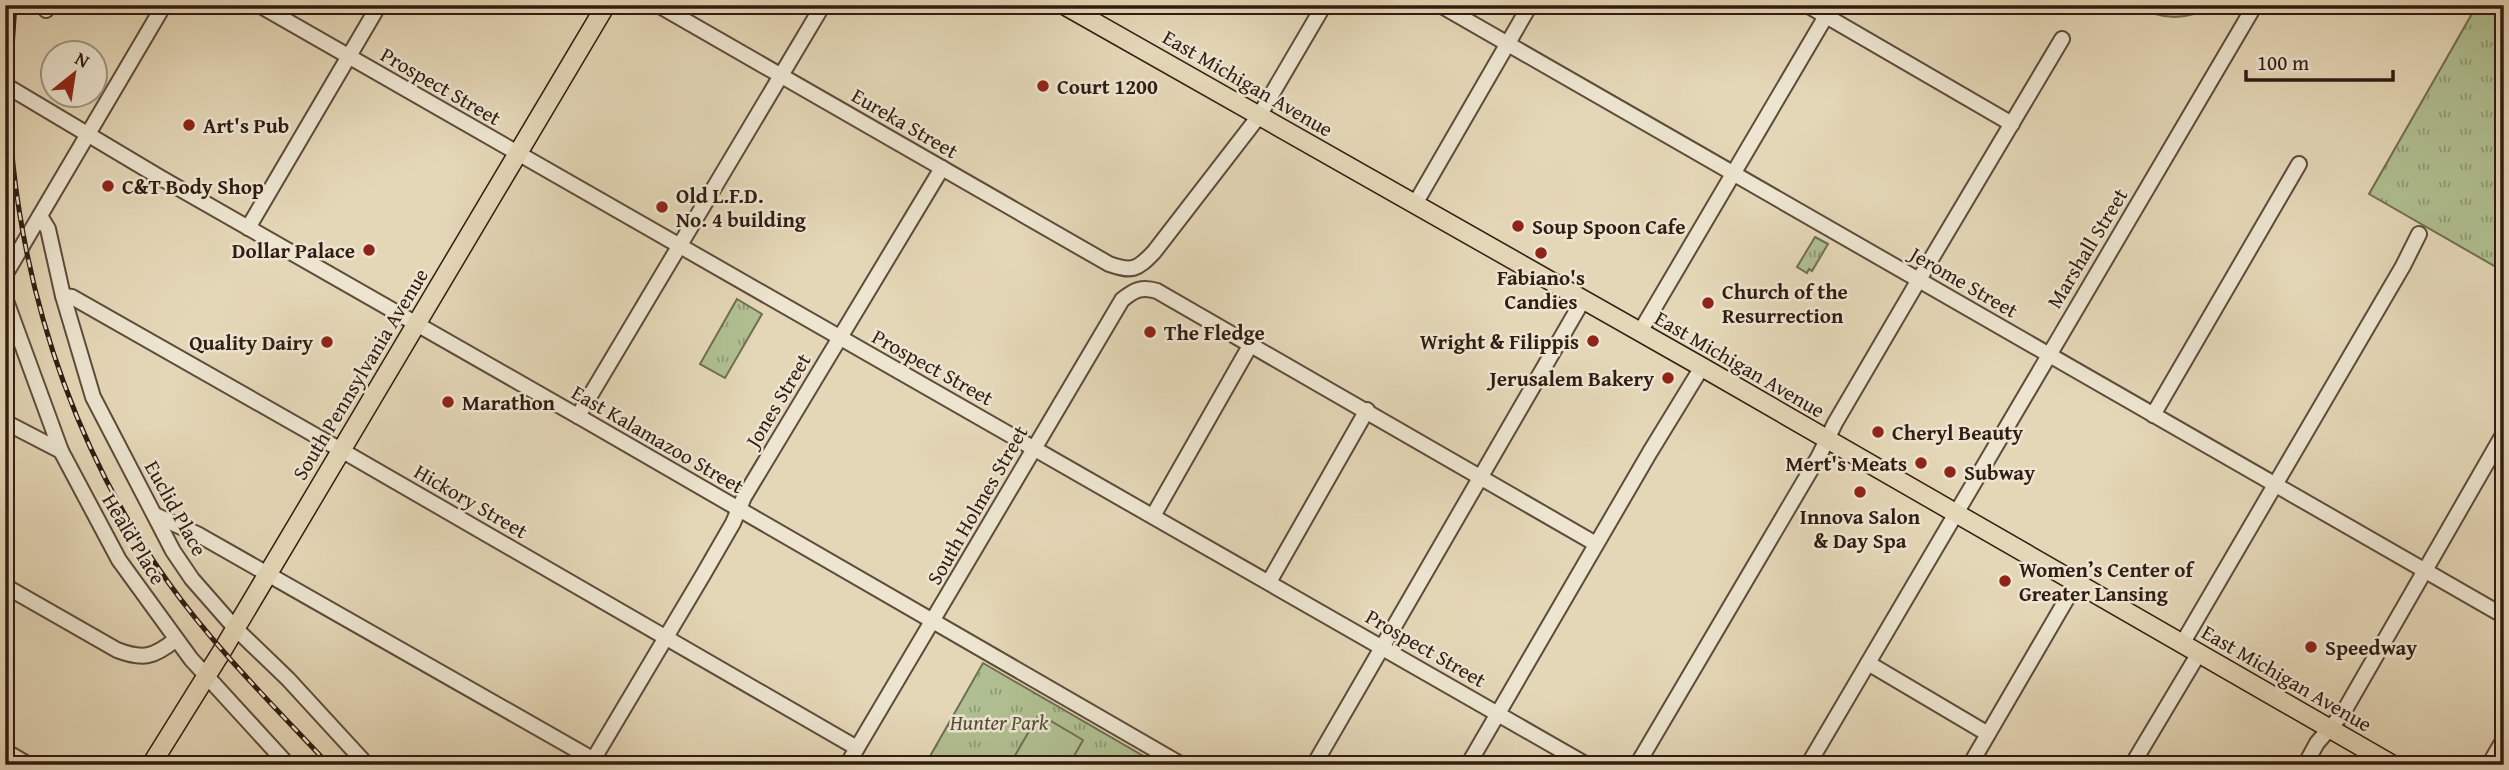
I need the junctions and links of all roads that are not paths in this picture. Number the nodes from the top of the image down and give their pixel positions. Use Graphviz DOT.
graph roads {
  1 [pos="164,5"];
  2 [pos="259,5"];
  3 [pos="379,5"];
  4 [pos="606,5"];
  5 [pos="658,5"];
  6 [pos="823,5"];
  7 [pos="1064,5"];
  8 [pos="1324,5"];
  9 [pos="1440,5"];
  10 [pos="1531,5"];
  11 [pos="1807,5"];
  12 [pos="2255,5"];
  13 [pos="1826,16"];
  14 [pos="2062,39"];
  15 [pos="1508,44"];
  16 [pos="347,57"];
  17 [pos="782,76"];
  18 [pos="5,85"];
  19 [pos="1259,116"];
  20 [pos="2012,124"];
  21 [pos="88,134"];
  22 [pos="517,154"];
  23 [pos="2298,164"];
  24 [pos="942,168"];
  25 [pos="1734,175"];
  26 [pos="1415,204"];
  27 [pos="40,216"];
  28 [pos="248,228"];
  29 [pos="2419,234"];
  30 [pos="679,247"];
  31 [pos="5,275"];
  32 [pos="1919,280"];
  33 [pos="63,296"];
  34 [pos="5,298"];
  35 [pos="1583,300"];
  36 [pos="415,324"];
  37 [pos="1640,332"];
  38 [pos="839,338"];
  39 [pos="1251,344"];
  40 [pos="2049,355"];
  41 [pos="1702,367"];
  42 [pos="1367,410"];
  43 [pos="2153,415"];
  44 [pos="578,416"];
  45 [pos="5,422"];
  46 [pos="2504,433"];
  47 [pos="1827,439"];
  48 [pos="1034,448"];
  49 [pos="341,450"];
  50 [pos="61,451"];
  51 [pos="1480,476"];
  52 [pos="2274,485"];
  53 [pos="739,510"];
  54 [pos="1956,513"];
  55 [pos="157,516"];
  56 [pos="1153,516"];
  57 [pos="1596,544"];
  58 [pos="2424,570"];
  59 [pos="267,574"];
  60 [pos="1269,582"];
  61 [pos="2076,583"];
  62 [pos="5,586"];
  63 [pos="2504,616"];
  64 [pos="933,621"];
  65 [pos="235,628"];
  66 [pos="665,637"];
  67 [pos="175,640"];
  68 [pos="2182,644"];
  69 [pos="1382,647"];
  70 [pos="2199,653"];
  71 [pos="1868,663"];
  72 [pos="206,677"];
  73 [pos="1498,713"];
  74 [pos="2331,729"];
  75 [pos="1988,734"];
  76 [pos="2504,739"];
  77 [pos="857,748"];
  78 [pos="5,751"];
  79 [pos="595,763"];
  80 [pos="29,765"];
  81 [pos="151,765"];
  82 [pos="288,765"];
  83 [pos="368,765"];
  84 [pos="846,765"];
  85 [pos="1182,765"];
  86 [pos="1314,765"];
  87 [pos="1468,765"];
  88 [pos="1587,765"];
  89 [pos="1637,765"];
  90 [pos="1808,765"];
  91 [pos="1970,765"];
  92 [pos="2132,765"];
  93 [pos="2305,765"];
  94 [pos="2393,765"];
  95 [pos="2489,765"];
  1 -- 21 [label="street"];
  2 -- 16 [label="street, Prospect Street"];
  3 -- 16 [label="street"];
  4 -- 22 [label="main road, South Pennsylvania Avenue"];
  5 -- 17 [label="street, Eureka Street"];
  6 -- 17 [label="street"];
  7 -- 19 [label="main road, East Michigan Avenue"];
  8 -- 19 [label="street"];
  9 -- 15 [label="street, Jerome Street"];
  10 -- 15 [label="street"];
  11 -- 13 [label="street"];
  12 -- 40 [label="street, Marshall Street"];
  13 -- 20 [label="street"];
  13 -- 25 [label="street"];
  14 -- 20 [label="street"];
  15 -- 25 [label="street, Jerome Street"];
  15 -- 26 [label="street"];
  16 -- 22 [label="street, Prospect Street"];
  16 -- 28 [label="street"];
  17 -- 24 [label="street, Eureka Street"];
  17 -- 30 [label="street"];
  18 -- 21 [label="street, East Kalamazoo Street"];
  19 -- 24 [label="street, Eureka Street"];
  19 -- 26 [label="main road, East Michigan Avenue"];
  20 -- 32 [label="street"];
  21 -- 27 [label="street"];
  21 -- 28 [label="street, East Kalamazoo Street"];
  22 -- 30 [label="street, Prospect Street"];
  22 -- 36 [label="main road, South Pennsylvania Avenue"];
  23 -- 43 [label="street"];
  24 -- 38 [label="street, Jones Street"];
  25 -- 32 [label="street, Jerome Street"];
  25 -- 37 [label="street"];
  26 -- 35 [label="main road, East Michigan Avenue"];
  27 -- 31 [label="street"];
  27 -- 33 [label="street, Euclid Place"];
  28 -- 36 [label="street, East Kalamazoo Street"];
  29 -- 52 [label="street"];
  30 -- 38 [label="street, Prospect Street"];
  30 -- 44 [label="street"];
  32 -- 40 [label="street, Jerome Street"];
  32 -- 47 [label="street"];
  33 -- 49 [label="street, Hickory Street"];
  33 -- 55 [label="street, Euclid Place"];
  34 -- 50 [label="street, Heald Place"];
  35 -- 37 [label="main road, East Michigan Avenue"];
  35 -- 51 [label="street"];
  36 -- 44 [label="street, East Kalamazoo Street"];
  36 -- 49 [label="main road, South Pennsylvania Avenue"];
  37 -- 41 [label="main road, East Michigan Avenue"];
  38 -- 48 [label="street, Prospect Street"];
  38 -- 53 [label="street, Jones Street"];
  39 -- 42 [label="street"];
  39 -- 48 [label="street, South Holmes Street"];
  39 -- 56 [label="street"];
  40 -- 43 [label="street, Jerome Street"];
  40 -- 54 [label="street, Marshall Street"];
  41 -- 47 [label="main road, East Michigan Avenue"];
  41 -- 57 [label="street"];
  42 -- 51 [label="street"];
  42 -- 60 [label="street"];
  43 -- 52 [label="street, Jerome Street"];
  44 -- 53 [label="street, East Kalamazoo Street"];
  45 -- 50 [label="street"];
  46 -- 58 [label="street"];
  47 -- 54 [label="main road, East Michigan Avenue"];
  47 -- 89 [label="street"];
  48 -- 56 [label="street, Prospect Street"];
  48 -- 64 [label="street, South Holmes Street"];
  49 -- 59 [label="main road, South Pennsylvania Avenue"];
  49 -- 66 [label="street, Hickory Street"];
  50 -- 67 [label="street, Heald Place"];
  51 -- 57 [label="street"];
  51 -- 69 [label="street"];
  52 -- 58 [label="street, Jerome Street"];
  52 -- 68 [label="street"];
  53 -- 64 [label="street, East Kalamazoo Street"];
  53 -- 66 [label="street, Jones Street"];
  54 -- 61 [label="main road, East Michigan Avenue"];
  54 -- 71 [label="street, Marshall Street"];
  55 -- 59 [label="street"];
  55 -- 65 [label="street, Euclid Place"];
  56 -- 60 [label="street, Prospect Street"];
  57 -- 73 [label="street"];
  58 -- 63 [label="street, Jerome Street"];
  58 -- 74 [label="street"];
  59 -- 65 [label="main road, South Pennsylvania Avenue"];
  59 -- 79 [label="street"];
  60 -- 69 [label="street, Prospect Street"];
  61 -- 68 [label="main road, East Michigan Avenue"];
  61 -- 75 [label="street"];
  62 -- 67 [label="street"];
  64 -- 77 [label="street, South Holmes Street"];
  64 -- 85 [label="street, East Kalamazoo Street"];
  65 -- 72 [label="main road, South Pennsylvania Avenue"];
  65 -- 83 [label="street, Euclid Place"];
  66 -- 77 [label="street, Hickory Street"];
  66 -- 79 [label="street, Jones Street"];
  67 -- 72 [label="street, Heald Place"];
  68 -- 70 [label="main road, East Michigan Avenue"];
  69 -- 73 [label="street, Prospect Street"];
  69 -- 86 [label="street"];
  70 -- 74 [label="main road, East Michigan Avenue"];
  70 -- 92 [label="street"];
  71 -- 75 [label="street"];
  71 -- 90 [label="street, Marshall Street"];
  72 -- 81 [label="main road, South Pennsylvania Avenue"];
  72 -- 82 [label="street, Heald Place"];
  73 -- 87 [label="street"];
  73 -- 88 [label="street, Prospect Street"];
  74 -- 93 [label="street"];
  74 -- 94 [label="main road, East Michigan Avenue"];
  75 -- 91 [label="street"];
  76 -- 95 [label="street"];
  77 -- 84 [label="street, South Holmes Street"];
  78 -- 80 [label="street"];
}
